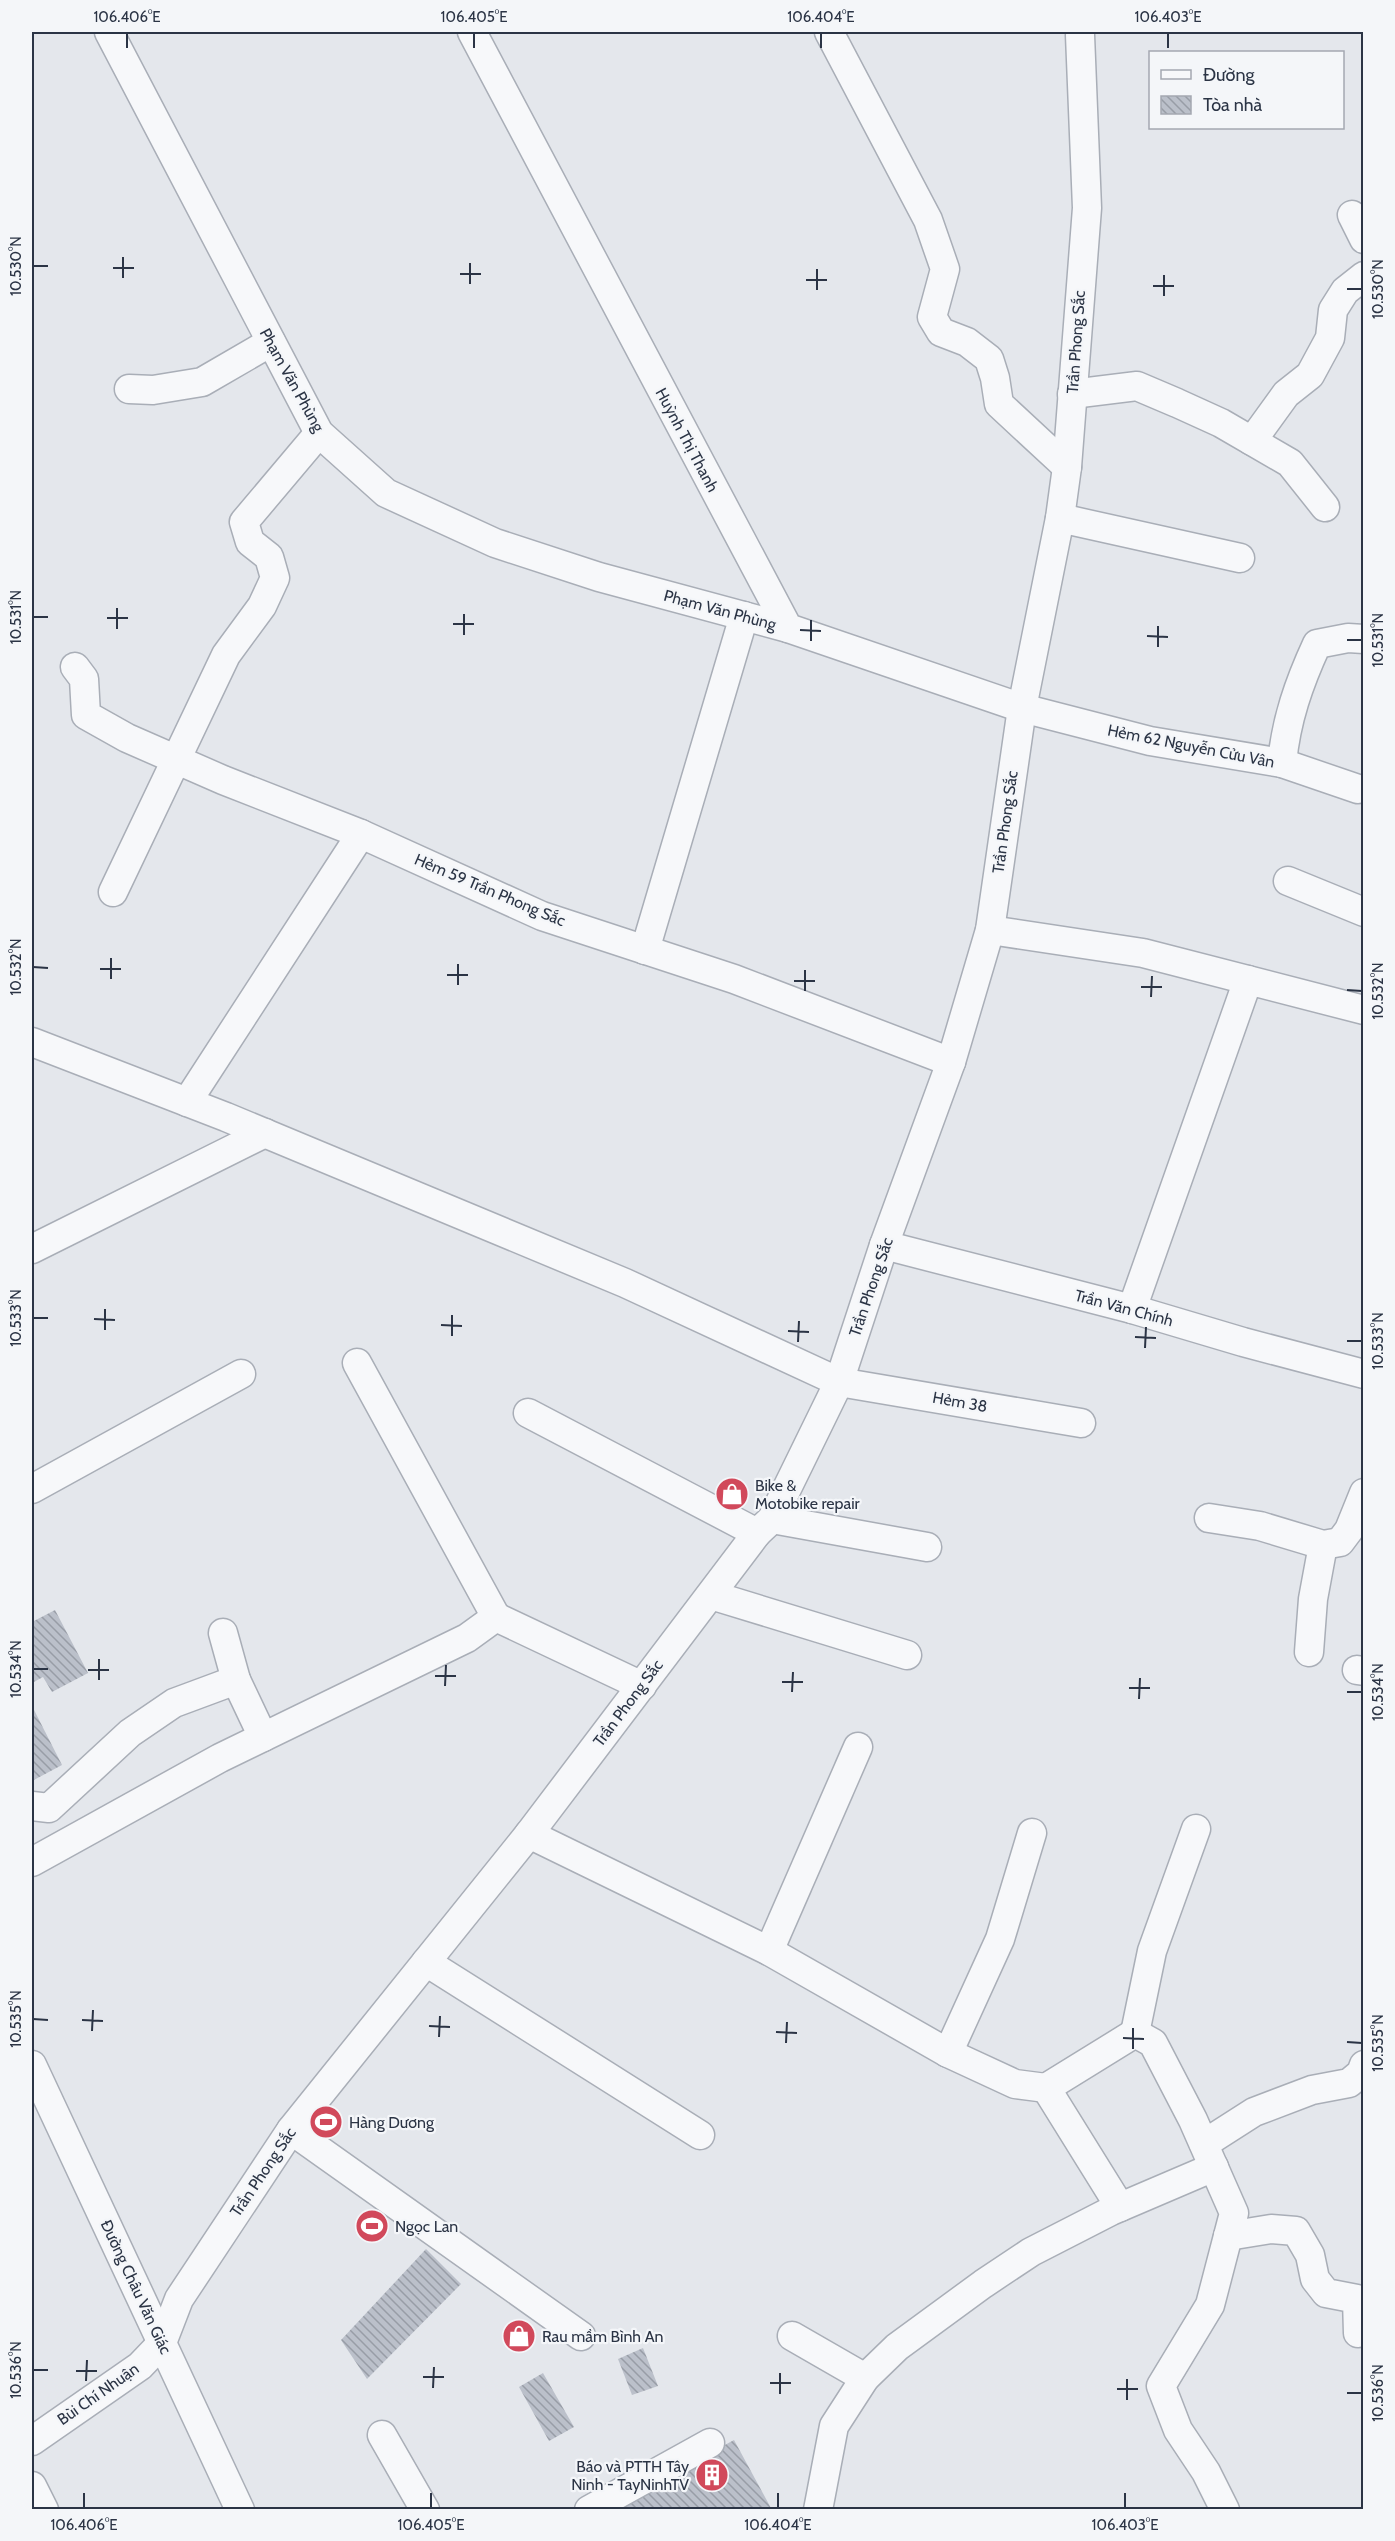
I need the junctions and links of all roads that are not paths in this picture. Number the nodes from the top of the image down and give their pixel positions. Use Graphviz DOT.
graph roads {
  1 [pos="109,32"];
  2 [pos="472,32"];
  3 [pos="829,32"];
  4 [pos="1080,35"];
  5 [pos="1364,276"];
  6 [pos="272,342"];
  7 [pos="129,389"];
  8 [pos="1072,394"];
  9 [pos="319,433"];
  10 [pos="1252,441"];
  11 [pos="1067,466"];
  12 [pos="1325,507"];
  13 [pos="1060,518"];
  14 [pos="1240,558"];
  15 [pos="744,616"];
  16 [pos="788,628"];
  17 [pos="1364,639"];
  18 [pos="75,667"];
  19 [pos="1022,708"];
  20 [pos="176,760"];
  21 [pos="1282,763"];
  22 [pos="1358,789"];
  23 [pos="361,834"];
  24 [pos="1288,881"];
  25 [pos="113,892"];
  26 [pos="1364,912"];
  27 [pos="990,930"];
  28 [pos="645,950"];
  29 [pos="1248,980"];
  30 [pos="1364,1010"];
  31 [pos="32,1042"];
  32 [pos="951,1062"];
  33 [pos="187,1102"];
  34 [pos="265,1134"];
  35 [pos="884,1245"];
  36 [pos="32,1249"];
  37 [pos="1132,1309"];
  38 [pos="357,1363"];
  39 [pos="241,1374"];
  40 [pos="1364,1374"];
  41 [pos="839,1382"];
  42 [pos="528,1413"];
  43 [pos="1080,1423"];
  44 [pos="32,1489"];
  45 [pos="1364,1493"];
  46 [pos="1209,1518"];
  47 [pos="765,1526"];
  48 [pos="1323,1545"];
  49 [pos="927,1546"];
  50 [pos="711,1595"];
  51 [pos="496,1617"];
  52 [pos="223,1633"];
  53 [pos="1309,1652"];
  54 [pos="907,1654"];
  55 [pos="236,1680"];
  56 [pos="642,1686"];
  57 [pos="263,1737"];
  58 [pos="858,1747"];
  59 [pos="32,1806"];
  60 [pos="1196,1829"];
  61 [pos="1032,1833"];
  62 [pos="529,1834"];
  63 [pos="32,1862"];
  64 [pos="769,1951"];
  65 [pos="426,1962"];
  66 [pos="1135,2033"];
  67 [pos="948,2053"];
  68 [pos="1364,2065"];
  69 [pos="32,2066"];
  70 [pos="1046,2088"];
  71 [pos="291,2130"];
  72 [pos="700,2135"];
  73 [pos="1209,2156"];
  74 [pos="1120,2207"];
  75 [pos="1228,2236"];
  76 [pos="1358,2332"];
  77 [pos="581,2336"];
  78 [pos="792,2336"];
  79 [pos="162,2343"];
  80 [pos="865,2378"];
  81 [pos="382,2435"];
  82 [pos="32,2441"];
  83 [pos="710,2442"];
  84 [pos="32,2486"];
  85 [pos="44,2510"];
  86 [pos="240,2510"];
  87 [pos="425,2510"];
  88 [pos="589,2510"];
  89 [pos="818,2510"];
  90 [pos="1225,2510"];
  1 -- 6 [label="street, Phạm Văn Phùng"];
  2 -- 16 [label="street, Huỳnh Thị Thanh"];
  3 -- 11 [label="street"];
  4 -- 8 [label="street, Trần Phong Sắc"];
  5 -- 10 [label="street"];
  6 -- 7 [label="street"];
  6 -- 9 [label="street, Phạm Văn Phùng"];
  8 -- 10 [label="street"];
  8 -- 11 [label="street, Trần Phong Sắc"];
  9 -- 15 [label="street, Phạm Văn Phùng"];
  9 -- 20 [label="street"];
  10 -- 12 [label="street"];
  11 -- 13 [label="street, Trần Phong Sắc"];
  13 -- 14 [label="street"];
  13 -- 19 [label="street, Trần Phong Sắc"];
  15 -- 16 [label="street, Phạm Văn Phùng"];
  15 -- 28 [label="street"];
  16 -- 19 [label="street"];
  17 -- 21 [label="street"];
  18 -- 20 [label="street, Hẻm 59 Trần Phong Sắc"];
  19 -- 21 [label="street, Hẻm 62 Nguyễn Cửu Vân"];
  19 -- 27 [label="street, Trần Phong Sắc"];
  20 -- 23 [label="street, Hẻm 59 Trần Phong Sắc"];
  20 -- 25 [label="street"];
  21 -- 22 [label="street, Hẻm 62 Nguyễn Cửu Vân"];
  23 -- 28 [label="street, Hẻm 59 Trần Phong Sắc"];
  23 -- 33 [label="street"];
  24 -- 26 [label="street"];
  27 -- 29 [label="street"];
  27 -- 32 [label="street, Trần Phong Sắc"];
  28 -- 32 [label="street, Hẻm 59 Trần Phong Sắc"];
  29 -- 30 [label="street"];
  29 -- 37 [label="street"];
  31 -- 33 [label="street, Hẻm 38"];
  32 -- 35 [label="street, Trần Phong Sắc"];
  33 -- 34 [label="street, Hẻm 38"];
  34 -- 36 [label="street"];
  34 -- 41 [label="street, Hẻm 38"];
  35 -- 37 [label="street, Trần Văn Chính"];
  35 -- 41 [label="street, Trần Phong Sắc"];
  37 -- 40 [label="street, Trần Văn Chính"];
  38 -- 51 [label="street"];
  39 -- 44 [label="street"];
  41 -- 43 [label="street, Hẻm 38"];
  41 -- 47 [label="street, Trần Phong Sắc"];
  42 -- 47 [label="street"];
  45 -- 48 [label="street"];
  46 -- 48 [label="street"];
  47 -- 49 [label="street"];
  47 -- 50 [label="street, Trần Phong Sắc"];
  48 -- 53 [label="street"];
  50 -- 54 [label="street"];
  50 -- 56 [label="street, Trần Phong Sắc"];
  51 -- 56 [label="street"];
  51 -- 57 [label="street"];
  52 -- 55 [label="street"];
  55 -- 57 [label="street"];
  55 -- 59 [label="street"];
  56 -- 62 [label="street, Trần Phong Sắc"];
  57 -- 63 [label="street"];
  58 -- 64 [label="street"];
  60 -- 66 [label="street"];
  61 -- 67 [label="street"];
  62 -- 64 [label="street"];
  62 -- 65 [label="street, Trần Phong Sắc"];
  64 -- 67 [label="street"];
  65 -- 71 [label="street, Trần Phong Sắc"];
  65 -- 72 [label="street"];
  66 -- 70 [label="street"];
  66 -- 73 [label="street"];
  67 -- 70 [label="street"];
  68 -- 73 [label="street"];
  69 -- 79 [label="street, Đường Châu Văn Giác"];
  70 -- 74 [label="street"];
  71 -- 77 [label="street"];
  71 -- 79 [label="street, Trần Phong Sắc"];
  73 -- 74 [label="street"];
  73 -- 75 [label="street"];
  74 -- 80 [label="street"];
  75 -- 76 [label="street"];
  75 -- 90 [label="street"];
  78 -- 80 [label="street"];
  79 -- 82 [label="street, Bùi Chí Nhuận"];
  79 -- 86 [label="street, Đường Châu Văn Giác"];
  80 -- 89 [label="street"];
  81 -- 87 [label="street"];
  83 -- 88 [label="street"];
  84 -- 85 [label="street"];
}
